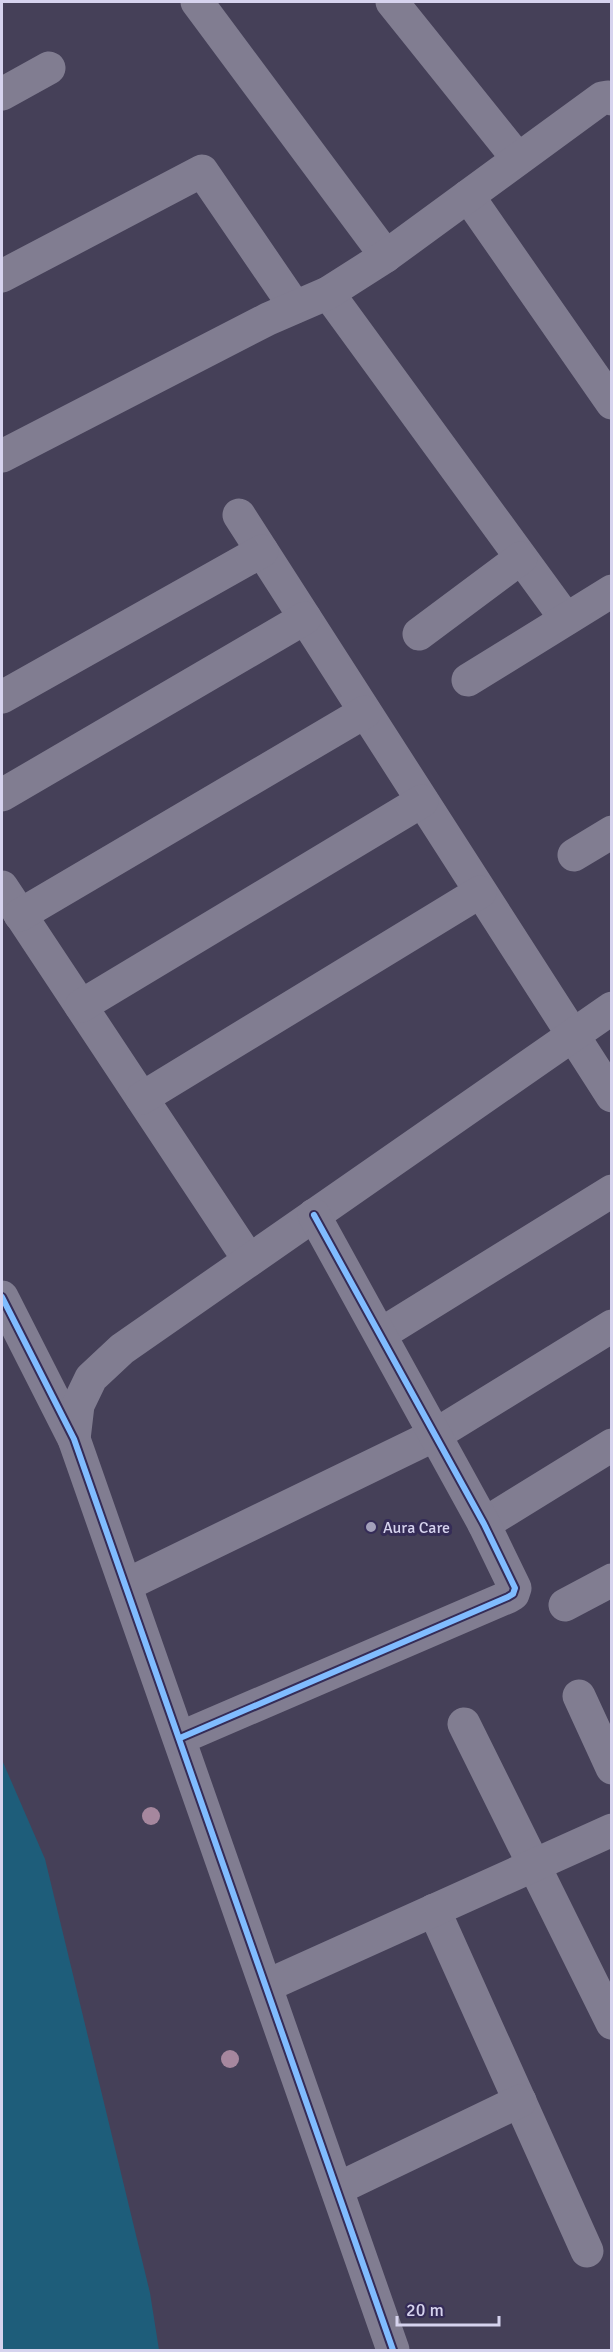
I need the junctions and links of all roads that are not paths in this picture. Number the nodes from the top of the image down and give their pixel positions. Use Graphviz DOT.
graph roads {
  1 [pos="196,2"];
  2 [pos="392,2"];
  3 [pos="49,68"];
  4 [pos="2,94"];
  5 [pos="612,99"];
  6 [pos="518,159"];
  7 [pos="468,196"];
  8 [pos="386,256"];
  9 [pos="2,276"];
  10 [pos="328,292"];
  11 [pos="295,307"];
  12 [pos="612,403"];
  13 [pos="2,456"];
  14 [pos="239,515"];
  15 [pos="262,551"];
  16 [pos="522,558"];
  17 [pos="612,591"];
  18 [pos="305,618"];
  19 [pos="566,619"];
  20 [pos="419,634"];
  21 [pos="468,680"];
  22 [pos="2,697"];
  23 [pos="365,712"];
  24 [pos="2,795"];
  25 [pos="422,801"];
  26 [pos="612,832"];
  27 [pos="574,855"];
  28 [pos="2,887"];
  29 [pos="480,892"];
  30 [pos="20,915"];
  31 [pos="81,1006"];
  32 [pos="612,1008"];
  33 [pos="572,1035"];
  34 [pos="612,1096"];
  35 [pos="142,1098"];
  36 [pos="612,1191"];
  37 [pos="314,1215"];
  38 [pos="249,1260"];
  39 [pos="2,1297"];
  40 [pos="612,1326"];
  41 [pos="381,1334"];
  42 [pos="435,1436"];
  43 [pos="75,1439"];
  44 [pos="612,1445"];
  45 [pos="484,1524"];
  46 [pos="612,1580"];
  47 [pos="126,1586"];
  48 [pos="565,1605"];
  49 [pos="579,1696"];
  50 [pos="464,1724"];
  51 [pos="180,1738"];
  52 [pos="612,1768"];
  53 [pos="612,1830"];
  54 [pos="534,1865"];
  55 [pos="434,1910"];
  56 [pos="266,1986"];
  57 [pos="612,2023"];
  58 [pos="520,2101"];
  59 [pos="337,2189"];
  60 [pos="587,2251"];
  61 [pos="393,2350"];
  1 -- 8 [label="street"];
  2 -- 6 [label="street"];
  3 -- 4 [label="street"];
  5 -- 6 [label="street"];
  6 -- 7 [label="street"];
  7 -- 8 [label="street"];
  7 -- 12 [label="street"];
  8 -- 10 [label="street"];
  9 -- 11 [label="street"];
  10 -- 11 [label="street"];
  10 -- 16 [label="street"];
  11 -- 13 [label="street"];
  14 -- 15 [label="street"];
  15 -- 18 [label="street"];
  15 -- 22 [label="street"];
  16 -- 19 [label="street"];
  16 -- 20 [label="street"];
  17 -- 19 [label="street"];
  18 -- 23 [label="street"];
  18 -- 24 [label="street"];
  19 -- 21 [label="street"];
  23 -- 25 [label="street"];
  23 -- 30 [label="street"];
  25 -- 29 [label="street"];
  25 -- 31 [label="street"];
  26 -- 27 [label="street"];
  28 -- 30 [label="street"];
  29 -- 33 [label="street"];
  29 -- 35 [label="street"];
  30 -- 31 [label="street"];
  31 -- 35 [label="street"];
  32 -- 33 [label="street"];
  33 -- 34 [label="street"];
  33 -- 37 [label="street"];
  35 -- 38 [label="street"];
  36 -- 41 [label="street"];
  37 -- 38 [label="street"];
  37 -- 41 [label="street"];
  38 -- 43 [label="street"];
  39 -- 43 [label="street"];
  40 -- 42 [label="street"];
  41 -- 42 [label="street"];
  42 -- 45 [label="street"];
  42 -- 47 [label="street"];
  43 -- 47 [label="street"];
  44 -- 45 [label="street"];
  45 -- 51 [label="street"];
  46 -- 48 [label="street"];
  47 -- 51 [label="street"];
  49 -- 52 [label="street"];
  50 -- 54 [label="street"];
  51 -- 56 [label="street"];
  53 -- 54 [label="street"];
  54 -- 55 [label="street"];
  54 -- 57 [label="street"];
  55 -- 56 [label="street"];
  55 -- 58 [label="street"];
  56 -- 59 [label="street"];
  58 -- 59 [label="street"];
  58 -- 60 [label="street"];
  59 -- 61 [label="street"];
}
